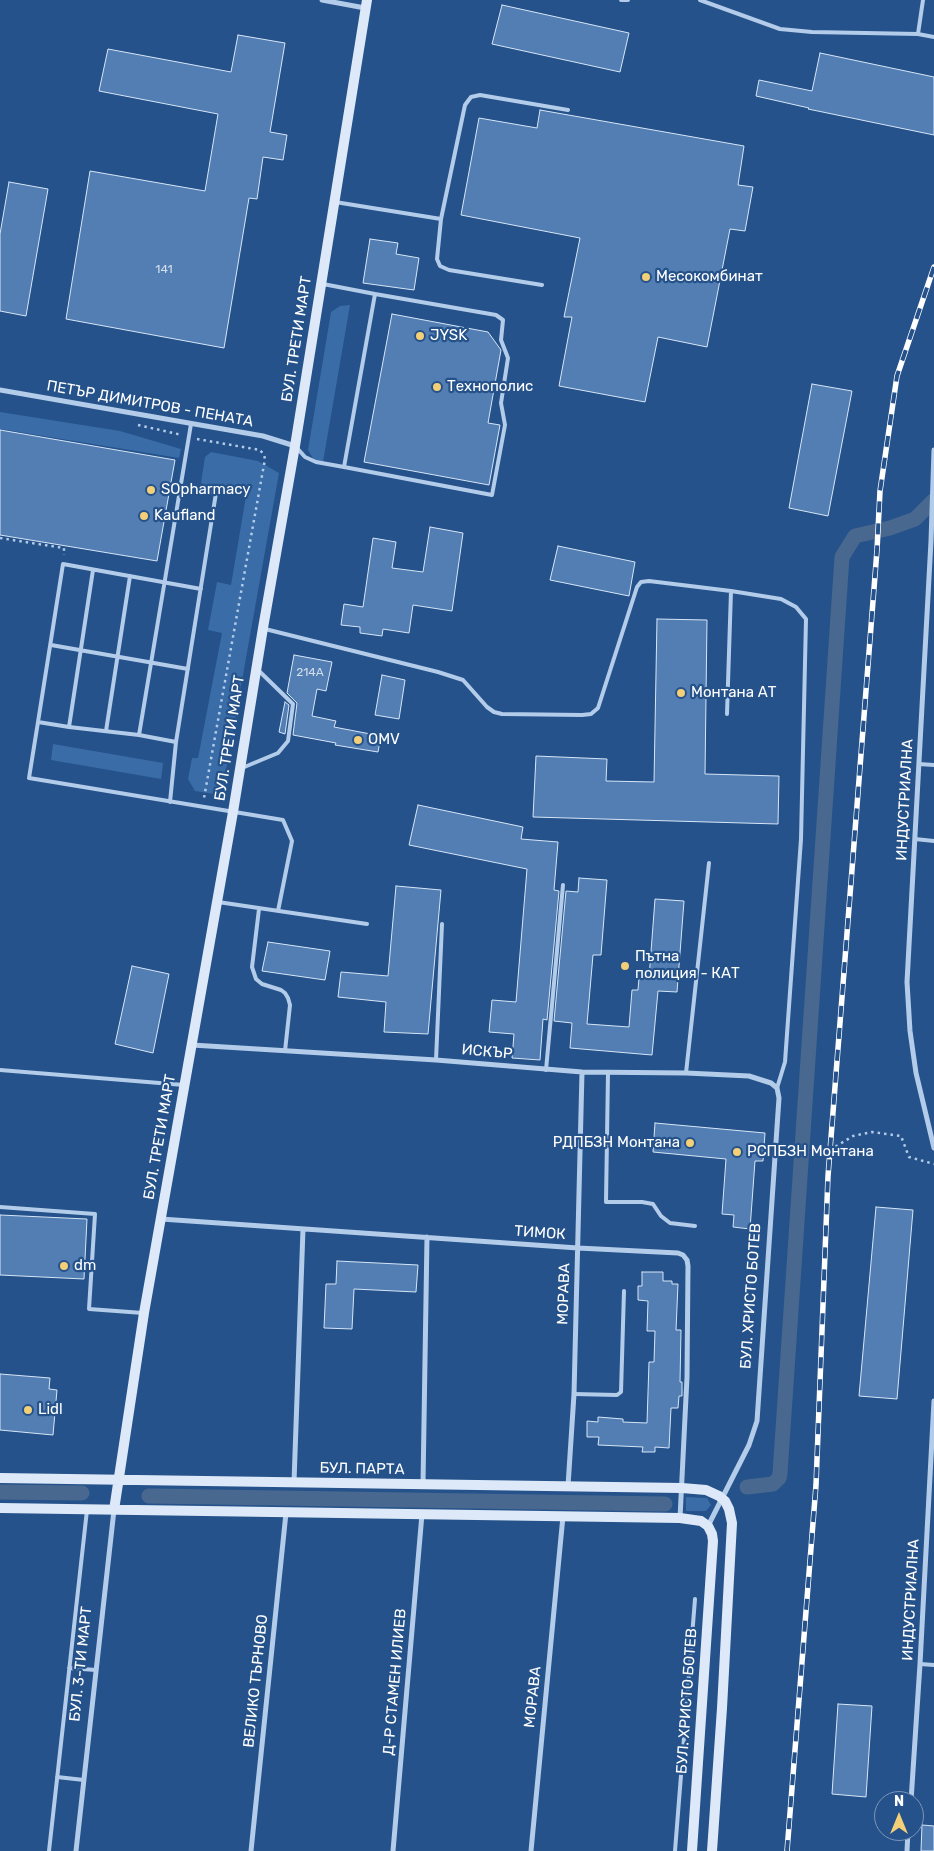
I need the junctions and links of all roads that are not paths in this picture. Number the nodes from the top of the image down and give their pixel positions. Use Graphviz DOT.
graph roads {
  1 [pos="322,0"];
  2 [pos="621,0"];
  3 [pos="628,0"];
  4 [pos="700,0"];
  5 [pos="923,0"];
  6 [pos="366,4"];
  7 [pos="918,34"];
  8 [pos="934,37"];
  9 [pos="568,110"];
  10 [pos="334,202"];
  11 [pos="441,220"];
  12 [pos="321,284"];
  13 [pos="542,285"];
  14 [pos="375,294"];
  15 [pos="0,390"];
  16 [pos="191,424"];
  17 [pos="295,446"];
  18 [pos="934,450"];
  19 [pos="344,467"];
  20 [pos="933,475"];
  21 [pos="181,487"];
  22 [pos="93,570"];
  23 [pos="130,576"];
  24 [pos="165,582"];
  25 [pos="201,588"];
  26 [pos="731,591"];
  27 [pos="263,628"];
  28 [pos="50,645"];
  29 [pos="81,650"];
  30 [pos="117,657"];
  31 [pos="151,662"];
  32 [pos="188,669"];
  33 [pos="256,669"];
  34 [pos="727,714"];
  35 [pos="38,722"];
  36 [pos="69,727"];
  37 [pos="106,731"];
  38 [pos="139,736"];
  39 [pos="176,742"];
  40 [pos="919,764"];
  41 [pos="934,765"];
  42 [pos="239,768"];
  43 [pos="170,802"];
  44 [pos="233,812"];
  45 [pos="915,839"];
  46 [pos="934,841"];
  47 [pos="709,863"];
  48 [pos="563,885"];
  49 [pos="216,902"];
  50 [pos="259,909"];
  51 [pos="278,911"];
  52 [pos="367,924"];
  53 [pos="442,924"];
  54 [pos="192,1044"];
  55 [pos="285,1051"];
  56 [pos="436,1060"];
  57 [pos="0,1070"];
  58 [pos="546,1070"];
  59 [pos="582,1072"];
  60 [pos="608,1072"];
  61 [pos="686,1073"];
  62 [pos="184,1085"];
  63 [pos="777,1088"];
  64 [pos="934,1148"];
  65 [pos="0,1207"];
  66 [pos="161,1219"];
  67 [pos="694,1226"];
  68 [pos="303,1229"];
  69 [pos="427,1236"];
  70 [pos="578,1248"];
  71 [pos="624,1291"];
  72 [pos="144,1313"];
  73 [pos="574,1394"];
  74 [pos="934,1401"];
  75 [pos="932,1463"];
  76 [pos="0,1478"];
  77 [pos="118,1480"];
  78 [pos="294,1483"];
  79 [pos="423,1484"];
  80 [pos="568,1486"];
  81 [pos="682,1488"];
  82 [pos="722,1498"];
  83 [pos="0,1508"];
  84 [pos="87,1510"];
  85 [pos="114,1510"];
  86 [pos="286,1513"];
  87 [pos="422,1514"];
  88 [pos="563,1516"];
  89 [pos="680,1518"];
  90 [pos="708,1526"];
  91 [pos="695,1599"];
  92 [pos="692,1637"];
  93 [pos="707,1637"];
  94 [pos="920,1664"];
  95 [pos="934,1665"];
  96 [pos="69,1668"];
  97 [pos="96,1670"];
  98 [pos="57,1777"];
  99 [pos="84,1780"];
  100 [pos="912,1791"];
  101 [pos="49,1851"];
  102 [pos="76,1851"];
  103 [pos="251,1851"];
  104 [pos="393,1851"];
  105 [pos="530,1851"];
  106 [pos="675,1851"];
  107 [pos="692,1851"];
  108 [pos="712,1851"];
  1 -- 6 [label="street"];
  2 -- 3 [label="lane"];
  4 -- 7 [label="lane"];
  5 -- 7 [label="lane"];
  6 -- 10 [label="main road, БУЛ. ТРЕТИ МАРТ"];
  7 -- 8 [label="lane"];
  9 -- 11 [label="lane"];
  10 -- 11 [label="lane"];
  10 -- 12 [label="main road, БУЛ. ТРЕТИ МАРТ"];
  11 -- 13 [label="lane"];
  12 -- 14 [label="lane"];
  12 -- 17 [label="main road, БУЛ. ТРЕТИ МАРТ"];
  14 -- 19 [label="lane"];
  14 -- 19 [label="lane"];
  15 -- 16 [label="street, ПЕТЪР ДИМИТРОВ - ПЕНАТА"];
  16 -- 17 [label="street, ПЕТЪР ДИМИТРОВ - ПЕНАТА"];
  16 -- 21 [label="lane"];
  17 -- 19 [label="lane"];
  17 -- 27 [label="main road, БУЛ. ТРЕТИ МАРТ"];
  18 -- 20 [label="street, ИНДУСТРИАЛНА"];
  20 -- 40 [label="street, ИНДУСТРИАЛНА"];
  21 -- 24 [label="lane"];
  21 -- 25 [label="lane"];
  22 -- 23 [label="lane"];
  22 -- 28 [label="lane"];
  22 -- 29 [label="lane"];
  23 -- 24 [label="lane"];
  23 -- 30 [label="lane"];
  24 -- 25 [label="lane"];
  24 -- 31 [label="lane"];
  25 -- 32 [label="lane"];
  26 -- 27 [label="lane"];
  26 -- 34 [label="lane"];
  26 -- 63 [label="lane"];
  27 -- 33 [label="main road, БУЛ. ТРЕТИ МАРТ"];
  28 -- 29 [label="lane"];
  28 -- 35 [label="lane"];
  29 -- 30 [label="lane"];
  29 -- 36 [label="lane"];
  30 -- 31 [label="lane"];
  30 -- 37 [label="lane"];
  31 -- 32 [label="lane"];
  31 -- 38 [label="lane"];
  32 -- 39 [label="lane"];
  33 -- 42 [label="main road, БУЛ. ТРЕТИ МАРТ"];
  33 -- 42 [label="lane"];
  35 -- 36 [label="lane"];
  35 -- 43 [label="lane"];
  36 -- 37 [label="lane"];
  37 -- 38 [label="lane"];
  38 -- 39 [label="lane"];
  39 -- 43 [label="lane"];
  40 -- 41 [label="lane"];
  40 -- 45 [label="street, ИНДУСТРИАЛНА"];
  42 -- 44 [label="main road, БУЛ. ТРЕТИ МАРТ"];
  43 -- 44 [label="lane"];
  44 -- 49 [label="main road, БУЛ. ТРЕТИ МАРТ"];
  44 -- 51 [label="lane"];
  45 -- 46 [label="lane"];
  45 -- 64 [label="street, ИНДУСТРИАЛНА"];
  47 -- 61 [label="lane"];
  48 -- 58 [label="lane"];
  49 -- 50 [label="lane"];
  49 -- 54 [label="main road, БУЛ. ТРЕТИ МАРТ"];
  50 -- 51 [label="lane"];
  50 -- 55 [label="lane"];
  51 -- 52 [label="lane"];
  53 -- 56 [label="lane"];
  54 -- 55 [label="street, ИСКЪР"];
  54 -- 62 [label="main road, БУЛ. ТРЕТИ МАРТ"];
  55 -- 56 [label="street, ИСКЪР"];
  56 -- 58 [label="street, ИСКЪР"];
  57 -- 62 [label="lane"];
  58 -- 59 [label="street, ИСКЪР"];
  59 -- 60 [label="street, ИСКЪР"];
  59 -- 70 [label="street, МОРАВА"];
  60 -- 61 [label="street, ИСКЪР"];
  60 -- 67 [label="lane"];
  61 -- 63 [label="street, ИСКЪР"];
  62 -- 66 [label="main road, БУЛ. ТРЕТИ МАРТ"];
  63 -- 82 [label="street, БУЛ. ХРИСТО БОТЕВ"];
  65 -- 72 [label="lane"];
  66 -- 68 [label="street, ТИМОК"];
  66 -- 72 [label="main road, БУЛ. ТРЕТИ МАРТ"];
  68 -- 69 [label="street, ТИМОК"];
  68 -- 78 [label="street"];
  69 -- 70 [label="street, ТИМОК"];
  69 -- 79 [label="street"];
  70 -- 73 [label="street, МОРАВА"];
  70 -- 81 [label="street, ТИМОК"];
  71 -- 73 [label="lane"];
  72 -- 77 [label="main road, БУЛ. ТРЕТИ МАРТ"];
  73 -- 80 [label="street, МОРАВА"];
  74 -- 75 [label="street, ИНДУСТРИАЛНА"];
  75 -- 94 [label="street, ИНДУСТРИАЛНА"];
  76 -- 77 [label="main road, БУЛ. ПАРТА"];
  77 -- 78 [label="main road, БУЛ. ПАРТА"];
  77 -- 85 [label="main road, БУЛ. 3-ТИ МАРТ"];
  78 -- 79 [label="main road, БУЛ. ПАРТА"];
  79 -- 80 [label="main road, БУЛ. ПАРТА"];
  80 -- 81 [label="main road, БУЛ. ПАРТА"];
  81 -- 82 [label="main road, БУЛ. ПАРТА"];
  81 -- 89 [label="street"];
  82 -- 90 [label="street, БУЛ. ХРИСТО БОТЕВ"];
  82 -- 108 [label="main road"];
  83 -- 84 [label="main road"];
  84 -- 85 [label="main road"];
  84 -- 96 [label="lane"];
  85 -- 86 [label="main road"];
  85 -- 97 [label="street, БУЛ. 3-ТИ МАРТ"];
  86 -- 87 [label="main road"];
  86 -- 103 [label="street, ВЕЛИКО ТЪРНОВО"];
  87 -- 88 [label="main road"];
  87 -- 104 [label="street, Д-Р СТАМЕН ИЛИЕВ"];
  88 -- 89 [label="main road"];
  88 -- 105 [label="street, МОРАВА"];
  89 -- 90 [label="main road"];
  90 -- 93 [label="main road, БУЛ. ХРИСТО БОТЕВ"];
  91 -- 92 [label="lane"];
  92 -- 93 [label="lane"];
  92 -- 106 [label="lane"];
  93 -- 107 [label="main road, БУЛ. ХРИСТО БОТЕВ"];
  94 -- 95 [label="lane"];
  94 -- 100 [label="street, ИНДУСТРИАЛНА"];
  96 -- 97 [label="lane"];
  96 -- 98 [label="lane"];
  97 -- 99 [label="street, БУЛ. 3-ТИ МАРТ"];
  98 -- 99 [label="lane"];
  98 -- 101 [label="lane"];
  99 -- 102 [label="street, БУЛ. 3-ТИ МАРТ"];
}
